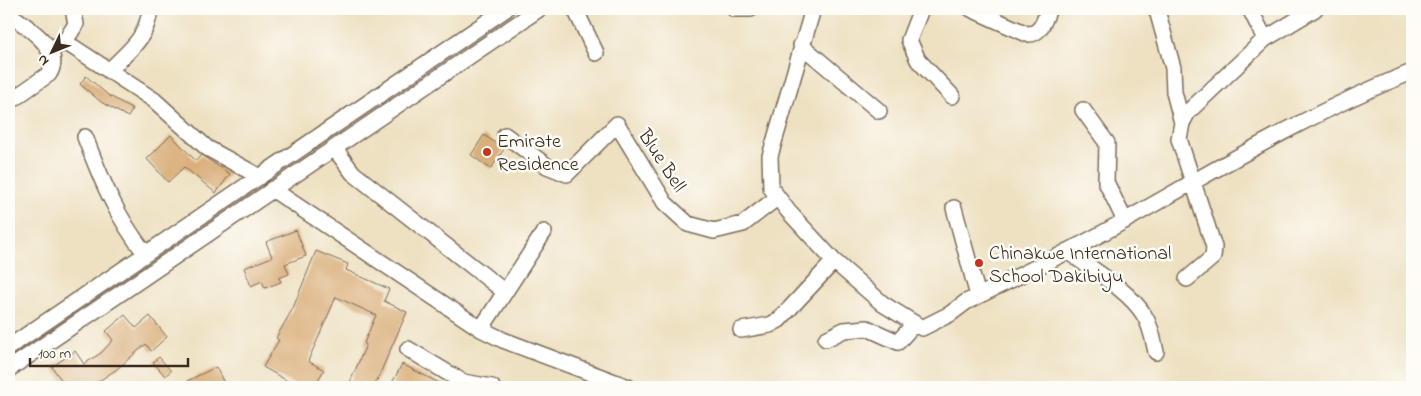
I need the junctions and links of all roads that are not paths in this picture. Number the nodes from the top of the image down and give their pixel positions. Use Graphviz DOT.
graph roads {
  1 [pos="73,9"];
  2 [pos="150,9"];
  3 [pos="506,9"];
  4 [pos="539,9"];
  5 [pos="575,9"];
  6 [pos="734,9"];
  7 [pos="751,9"];
  8 [pos="813,9"];
  9 [pos="922,9"];
  10 [pos="971,9"];
  11 [pos="1048,9"];
  12 [pos="1155,9"];
  13 [pos="1250,9"];
  14 [pos="1314,9"];
  15 [pos="9,14"];
  16 [pos="1265,39"];
  17 [pos="64,43"];
  18 [pos="801,45"];
  19 [pos="48,49"];
  20 [pos="596,53"];
  21 [pos="109,71"];
  22 [pos="1412,72"];
  23 [pos="952,96"];
  24 [pos="9,102"];
  25 [pos="1083,110"];
  26 [pos="879,111"];
  27 [pos="1182,124"];
  28 [pos="505,135"];
  29 [pos="85,137"];
  30 [pos="335,149"];
  31 [pos="260,177"];
  32 [pos="1192,180"];
  33 [pos="272,189"];
  34 [pos="778,197"];
  35 [pos="954,208"];
  36 [pos="1125,221"];
  37 [pos="544,232"];
  38 [pos="1067,252"];
  39 [pos="145,254"];
  40 [pos="834,261"];
  41 [pos="1187,280"];
  42 [pos="505,292"];
  43 [pos="978,296"];
  44 [pos="914,324"];
  45 [pos="481,329"];
  46 [pos="741,330"];
  47 [pos="826,338"];
  48 [pos="9,347"];
  49 [pos="408,349"];
  50 [pos="1156,352"];
  51 [pos="9,369"];
  52 [pos="462,385"];
  53 [pos="492,387"];
  54 [pos="628,387"];
  1 -- 17 [label="street"];
  2 -- 21 [label="street"];
  3 -- 31 [label="street"];
  4 -- 30 [label="street"];
  5 -- 20 [label="street"];
  6 -- 7 [label="street"];
  8 -- 18 [label="street"];
  9 -- 23 [label="street"];
  10 -- 11 [label="street"];
  12 -- 27 [label="street"];
  13 -- 16 [label="street"];
  14 -- 16 [label="street"];
  15 -- 19 [label="street"];
  16 -- 27 [label="street"];
  17 -- 19 [label="street"];
  17 -- 21 [label="street"];
  18 -- 26 [label="street"];
  18 -- 34 [label="street"];
  19 -- 24 [label="street"];
  21 -- 31 [label="street"];
  22 -- 32 [label="street"];
  25 -- 36 [label="street"];
  27 -- 32 [label="street"];
  28 -- 34 [label="street, Blue Bell"];
  29 -- 39 [label="street"];
  30 -- 33 [label="street"];
  30 -- 42 [label="street"];
  31 -- 39 [label="street"];
  32 -- 36 [label="street"];
  32 -- 41 [label="street"];
  33 -- 45 [label="street"];
  33 -- 51 [label="street"];
  34 -- 40 [label="street"];
  35 -- 43 [label="street"];
  36 -- 38 [label="street"];
  37 -- 42 [label="street"];
  38 -- 43 [label="street"];
  38 -- 50 [label="street"];
  39 -- 48 [label="street"];
  40 -- 44 [label="street"];
  40 -- 46 [label="street"];
  42 -- 45 [label="street"];
  43 -- 44 [label="street"];
  44 -- 47 [label="street"];
  45 -- 54 [label="street"];
  49 -- 52 [label="street"];
  52 -- 53 [label="street"];
}
